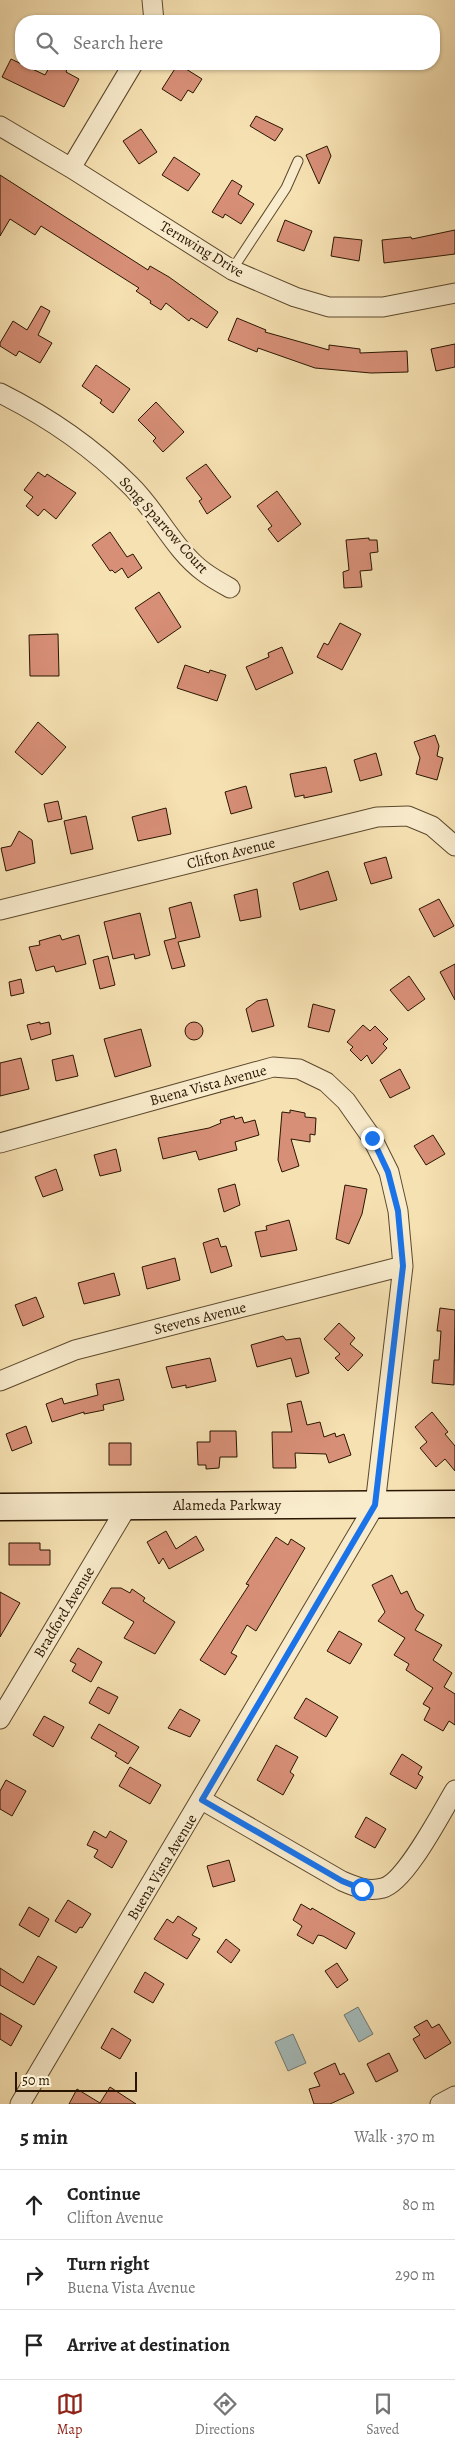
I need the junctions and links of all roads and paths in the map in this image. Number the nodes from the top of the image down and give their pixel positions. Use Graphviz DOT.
graph roads {
  1 [pos="152,0"];
  2 [pos="153,15"];
  3 [pos="129,70"];
  4 [pos="0,126"];
  5 [pos="298,161"];
  6 [pos="71,168"];
  7 [pos="232,270"];
  8 [pos="455,293"];
  9 [pos="0,393"];
  10 [pos="230,588"];
  11 [pos="455,846"];
  12 [pos="0,910"];
  13 [pos="0,1143"];
  14 [pos="403,1266"];
  15 [pos="0,1382"];
  16 [pos="455,1504"];
  17 [pos="128,1505"];
  18 [pos="375,1505"];
  19 [pos="0,1507"];
  20 [pos="0,1719"];
  21 [pos="455,1790"];
  22 [pos="202,1800"];
  23 [pos="455,2096"];
  24 [pos="20,2104"];
  25 [pos="440,2104"];
  1 -- 2 [label="street"];
  3 -- 6 [label="street"];
  4 -- 6 [label="street, Ternwing Drive"];
  5 -- 7 [label="lane"];
  6 -- 7 [label="street, Ternwing Drive"];
  7 -- 8 [label="street, Ternwing Drive"];
  9 -- 10 [label="street, Song Sparrow Court"];
  11 -- 12 [label="street, Clifton Avenue"];
  13 -- 14 [label="street, Buena Vista Avenue"];
  14 -- 15 [label="street, Stevens Avenue"];
  14 -- 18 [label="street, Buena Vista Avenue"];
  16 -- 18 [label="street, Alameda Parkway"];
  17 -- 18 [label="street, Alameda Parkway"];
  17 -- 19 [label="street, Alameda Parkway"];
  17 -- 20 [label="street, Bradford Avenue"];
  18 -- 22 [label="street, Buena Vista Avenue"];
  21 -- 22 [label="street"];
  22 -- 24 [label="street, Buena Vista Avenue"];
  23 -- 25 [label="street"];
}
